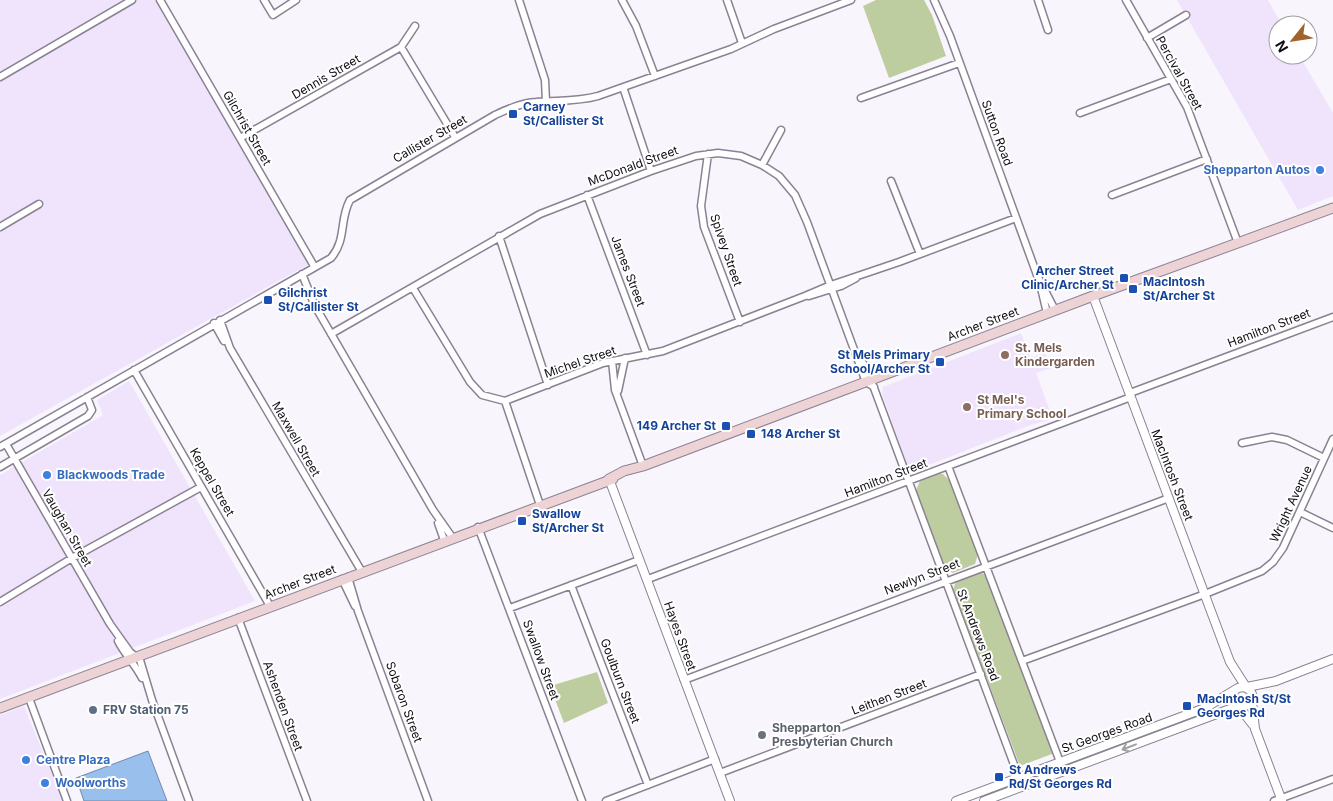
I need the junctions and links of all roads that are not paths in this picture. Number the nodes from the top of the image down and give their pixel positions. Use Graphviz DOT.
graph roads {
  1 [pos="132,0"];
  2 [pos="161,0"];
  3 [pos="264,0"];
  4 [pos="296,0"];
  5 [pos="519,0"];
  6 [pos="622,0"];
  7 [pos="727,0"];
  8 [pos="850,0"];
  9 [pos="934,0"];
  10 [pos="1038,0"];
  11 [pos="1126,0"];
  12 [pos="833,3"];
  13 [pos="1186,15"];
  14 [pos="415,26"];
  15 [pos="1048,30"];
  16 [pos="1148,38"];
  17 [pos="742,44"];
  18 [pos="401,47"];
  19 [pos="959,63"];
  20 [pos="655,76"];
  21 [pos="0,77"];
  22 [pos="1171,79"];
  23 [pos="623,87"];
  24 [pos="861,98"];
  25 [pos="546,102"];
  26 [pos="1080,113"];
  27 [pos="781,130"];
  28 [pos="455,137"];
  29 [pos="240,138"];
  30 [pos="708,154"];
  31 [pos="1207,159"];
  32 [pos="762,165"];
  33 [pos="651,171"];
  34 [pos="892,181"];
  35 [pos="587,195"];
  36 [pos="1112,195"];
  37 [pos="39,204"];
  38 [pos="1333,208"];
  39 [pos="1016,218"];
  40 [pos="0,227"];
  41 [pos="499,236"];
  42 [pos="1238,243"];
  43 [pos="920,254"];
  44 [pos="314,266"];
  45 [pos="300,276"];
  46 [pos="832,287"];
  47 [pos="413,288"];
  48 [pos="1093,296"];
  49 [pos="1051,312"];
  50 [pos="1333,316"];
  51 [pos="220,320"];
  52 [pos="740,322"];
  53 [pos="214,323"];
  54 [pos="331,334"];
  55 [pos="230,348"];
  56 [pos="647,355"];
  57 [pos="625,358"];
  58 [pos="612,361"];
  59 [pos="134,370"];
  60 [pos="870,383"];
  61 [pos="548,384"];
  62 [pos="1130,395"];
  63 [pos="87,397"];
  64 [pos="617,397"];
  65 [pos="505,401"];
  66 [pos="1333,439"];
  67 [pos="1242,443"];
  68 [pos="3,446"];
  69 [pos="1324,458"];
  70 [pos="14,459"];
  71 [pos="643,466"];
  72 [pos="948,466"];
  73 [pos="0,468"];
  74 [pos="609,479"];
  75 [pos="908,482"];
  76 [pos="201,486"];
  77 [pos="1169,498"];
  78 [pos="540,505"];
  79 [pos="1300,512"];
  80 [pos="478,527"];
  81 [pos="1333,528"];
  82 [pos="448,539"];
  83 [pos="73,560"];
  84 [pos="639,560"];
  85 [pos="986,566"];
  86 [pos="352,575"];
  87 [pos="648,578"];
  88 [pos="945,580"];
  89 [pos="571,585"];
  90 [pos="1205,594"];
  91 [pos="0,602"];
  92 [pos="270,606"];
  93 [pos="510,608"];
  94 [pos="238,618"];
  95 [pos="133,658"];
  96 [pos="1333,660"];
  97 [pos="1022,661"];
  98 [pos="1230,662"];
  99 [pos="981,674"];
  100 [pos="684,680"];
  101 [pos="1276,681"];
  102 [pos="1246,687"];
  103 [pos="1235,690"];
  104 [pos="29,698"];
  105 [pos="1252,701"];
  106 [pos="1238,706"];
  107 [pos="0,708"];
  108 [pos="1156,726"];
  109 [pos="1255,729"];
  110 [pos="1160,735"];
  111 [pos="715,759"];
  112 [pos="1060,762"];
  113 [pos="1064,771"];
  114 [pos="720,773"];
  115 [pos="1333,778"];
  116 [pos="1015,779"];
  117 [pos="648,785"];
  118 [pos="1014,790"];
  119 [pos="1279,800"];
  120 [pos="67,801"];
  121 [pos="189,801"];
  122 [pos="307,801"];
  123 [pos="428,801"];
  124 [pos="582,801"];
  125 [pos="606,801"];
  126 [pos="730,801"];
  127 [pos="959,801"];
  128 [pos="984,801"];
  1 -- 21 [label="street"];
  2 -- 29 [label="street, Gilchrist Street"];
  3 -- 4 [label="street"];
  5 -- 25 [label="street"];
  6 -- 20 [label="street"];
  7 -- 17 [label="street"];
  8 -- 12 [label="street, Callister Street"];
  9 -- 19 [label="street, Sutton Road"];
  10 -- 15 [label="street"];
  11 -- 16 [label="street, Percival Street"];
  12 -- 17 [label="street, Callister Street"];
  13 -- 16 [label="street"];
  14 -- 18 [label="street, Dennis Street"];
  16 -- 22 [label="street, Percival Street"];
  17 -- 20 [label="street, Callister Street"];
  18 -- 28 [label="street"];
  18 -- 29 [label="street, Dennis Street"];
  19 -- 24 [label="street"];
  19 -- 39 [label="street, Sutton Road"];
  20 -- 23 [label="street, Callister Street"];
  22 -- 26 [label="street"];
  22 -- 31 [label="street, Percival Street"];
  23 -- 25 [label="street, Callister Street"];
  23 -- 33 [label="street"];
  25 -- 28 [label="street, Callister Street"];
  27 -- 32 [label="street"];
  28 -- 44 [label="street, Callister Street"];
  29 -- 44 [label="street, Gilchrist Street"];
  30 -- 32 [label="street, McDonald Street"];
  30 -- 33 [label="street, McDonald Street"];
  30 -- 52 [label="street, Spivey Street"];
  31 -- 36 [label="street"];
  31 -- 42 [label="street, Percival Street"];
  32 -- 46 [label="street, McDonald Street"];
  33 -- 35 [label="street, McDonald Street"];
  34 -- 43 [label="street"];
  35 -- 41 [label="street, McDonald Street"];
  35 -- 56 [label="street, James Street"];
  37 -- 40 [label="street"];
  38 -- 42 [label="main road, Archer Street"];
  39 -- 43 [label="street, Michel Street"];
  39 -- 49 [label="street, Sutton Road"];
  41 -- 47 [label="street, McDonald Street"];
  41 -- 61 [label="street"];
  42 -- 48 [label="main road, Archer Street"];
  43 -- 46 [label="street, Michel Street"];
  44 -- 45 [label="street, Callister Street"];
  45 -- 51 [label="street, Callister Street"];
  45 -- 54 [label="street"];
  46 -- 52 [label="street, Michel Street"];
  46 -- 60 [label="street, McDonald Street"];
  47 -- 54 [label="street, McDonald Street"];
  47 -- 65 [label="street"];
  48 -- 49 [label="main road, Archer Street"];
  48 -- 62 [label="street, MacIntosh Street"];
  49 -- 60 [label="main road, Archer Street"];
  50 -- 62 [label="street, Hamilton Street"];
  51 -- 53 [label="street, Callister Street"];
  51 -- 55 [label="street, Maxwell Street"];
  52 -- 56 [label="street, Michel Street"];
  53 -- 55 [label="street, Maxwell Street"];
  53 -- 59 [label="street, Callister Street"];
  54 -- 82 [label="street"];
  55 -- 86 [label="street, Maxwell Street"];
  56 -- 57 [label="street, Michel Street"];
  57 -- 58 [label="street, Michel Street"];
  57 -- 64 [label="street"];
  58 -- 61 [label="street, Michel Street"];
  58 -- 64 [label="street"];
  59 -- 63 [label="street, Callister Street"];
  59 -- 76 [label="street, Keppel Street"];
  60 -- 71 [label="main road, Archer Street"];
  60 -- 75 [label="street, St Andrews Road"];
  61 -- 65 [label="street, Michel Street"];
  62 -- 72 [label="street, Hamilton Street"];
  62 -- 77 [label="street, MacIntosh Street"];
  63 -- 68 [label="street, Callister Street"];
  63 -- 70 [label="street"];
  64 -- 71 [label="street"];
  65 -- 78 [label="street"];
  66 -- 69 [label="street, Wright Avenue"];
  67 -- 69 [label="street"];
  68 -- 70 [label="street, Vaughan Street"];
  69 -- 79 [label="street, Wright Avenue"];
  70 -- 73 [label="street"];
  70 -- 83 [label="street, Vaughan Street"];
  71 -- 74 [label="main road, Archer Street"];
  72 -- 75 [label="street, Hamilton Street"];
  72 -- 85 [label="street"];
  74 -- 78 [label="main road, Archer Street"];
  74 -- 84 [label="street, Hayes Street"];
  75 -- 87 [label="street, Hamilton Street"];
  75 -- 88 [label="street, St Andrews Road"];
  76 -- 83 [label="street"];
  76 -- 92 [label="street, Keppel Street"];
  77 -- 85 [label="street, Newlyn Street"];
  77 -- 90 [label="street, MacIntosh Street"];
  78 -- 80 [label="main road, Archer Street"];
  79 -- 81 [label="street"];
  79 -- 90 [label="street, Wright Avenue"];
  80 -- 82 [label="main road, Archer Street"];
  80 -- 93 [label="street, Swallow Street"];
  82 -- 86 [label="main road, Archer Street"];
  83 -- 91 [label="street"];
  83 -- 95 [label="street, Vaughan Street"];
  84 -- 87 [label="street, Hayes Street"];
  84 -- 89 [label="street"];
  85 -- 88 [label="street, Newlyn Street"];
  85 -- 97 [label="street"];
  86 -- 92 [label="main road, Archer Street"];
  86 -- 123 [label="street, Sobaron Street"];
  87 -- 100 [label="street, Hayes Street"];
  88 -- 99 [label="street, St Andrews Road"];
  88 -- 100 [label="street, Newlyn Street"];
  89 -- 93 [label="street"];
  89 -- 117 [label="street, Goulburn Street"];
  90 -- 97 [label="street"];
  90 -- 98 [label="street, MacIntosh Street"];
  92 -- 94 [label="main road, Archer Street"];
  93 -- 124 [label="street, Swallow Street"];
  94 -- 95 [label="main road, Archer Street"];
  94 -- 122 [label="street, Ashenden Street"];
  95 -- 104 [label="main road, Archer Street"];
  95 -- 121 [label="street, Vaughan Street"];
  96 -- 101 [label="street"];
  97 -- 112 [label="street"];
  98 -- 102 [label="street, MacIntosh Street"];
  98 -- 103 [label="street, MacIntosh Street"];
  99 -- 114 [label="street, Leithen Street"];
  99 -- 116 [label="street, St Andrews Road"];
  100 -- 111 [label="street, Hayes Street"];
  101 -- 102 [label="street"];
  101 -- 105 [label="street"];
  102 -- 103 [label="street"];
  102 -- 105 [label="street"];
  103 -- 106 [label="street"];
  103 -- 108 [label="street, St Georges Road"];
  104 -- 107 [label="main road, Archer Street"];
  104 -- 120 [label="street"];
  105 -- 106 [label="street"];
  105 -- 109 [label="street"];
  106 -- 109 [label="street"];
  106 -- 110 [label="street, St Georges Road"];
  108 -- 110 [label="street"];
  108 -- 112 [label="street, St Georges Road"];
  109 -- 119 [label="street"];
  110 -- 113 [label="street, St Georges Road, one-way"];
  111 -- 114 [label="street, Hayes Street"];
  111 -- 117 [label="street"];
  112 -- 113 [label="street"];
  112 -- 116 [label="street, St Georges Road"];
  113 -- 118 [label="street, St Georges Road"];
  114 -- 126 [label="street, Hayes Street"];
  115 -- 119 [label="street"];
  116 -- 118 [label="street"];
  116 -- 127 [label="street, St Georges Road"];
  117 -- 125 [label="street"];
  118 -- 128 [label="street, St Georges Road"];
}
